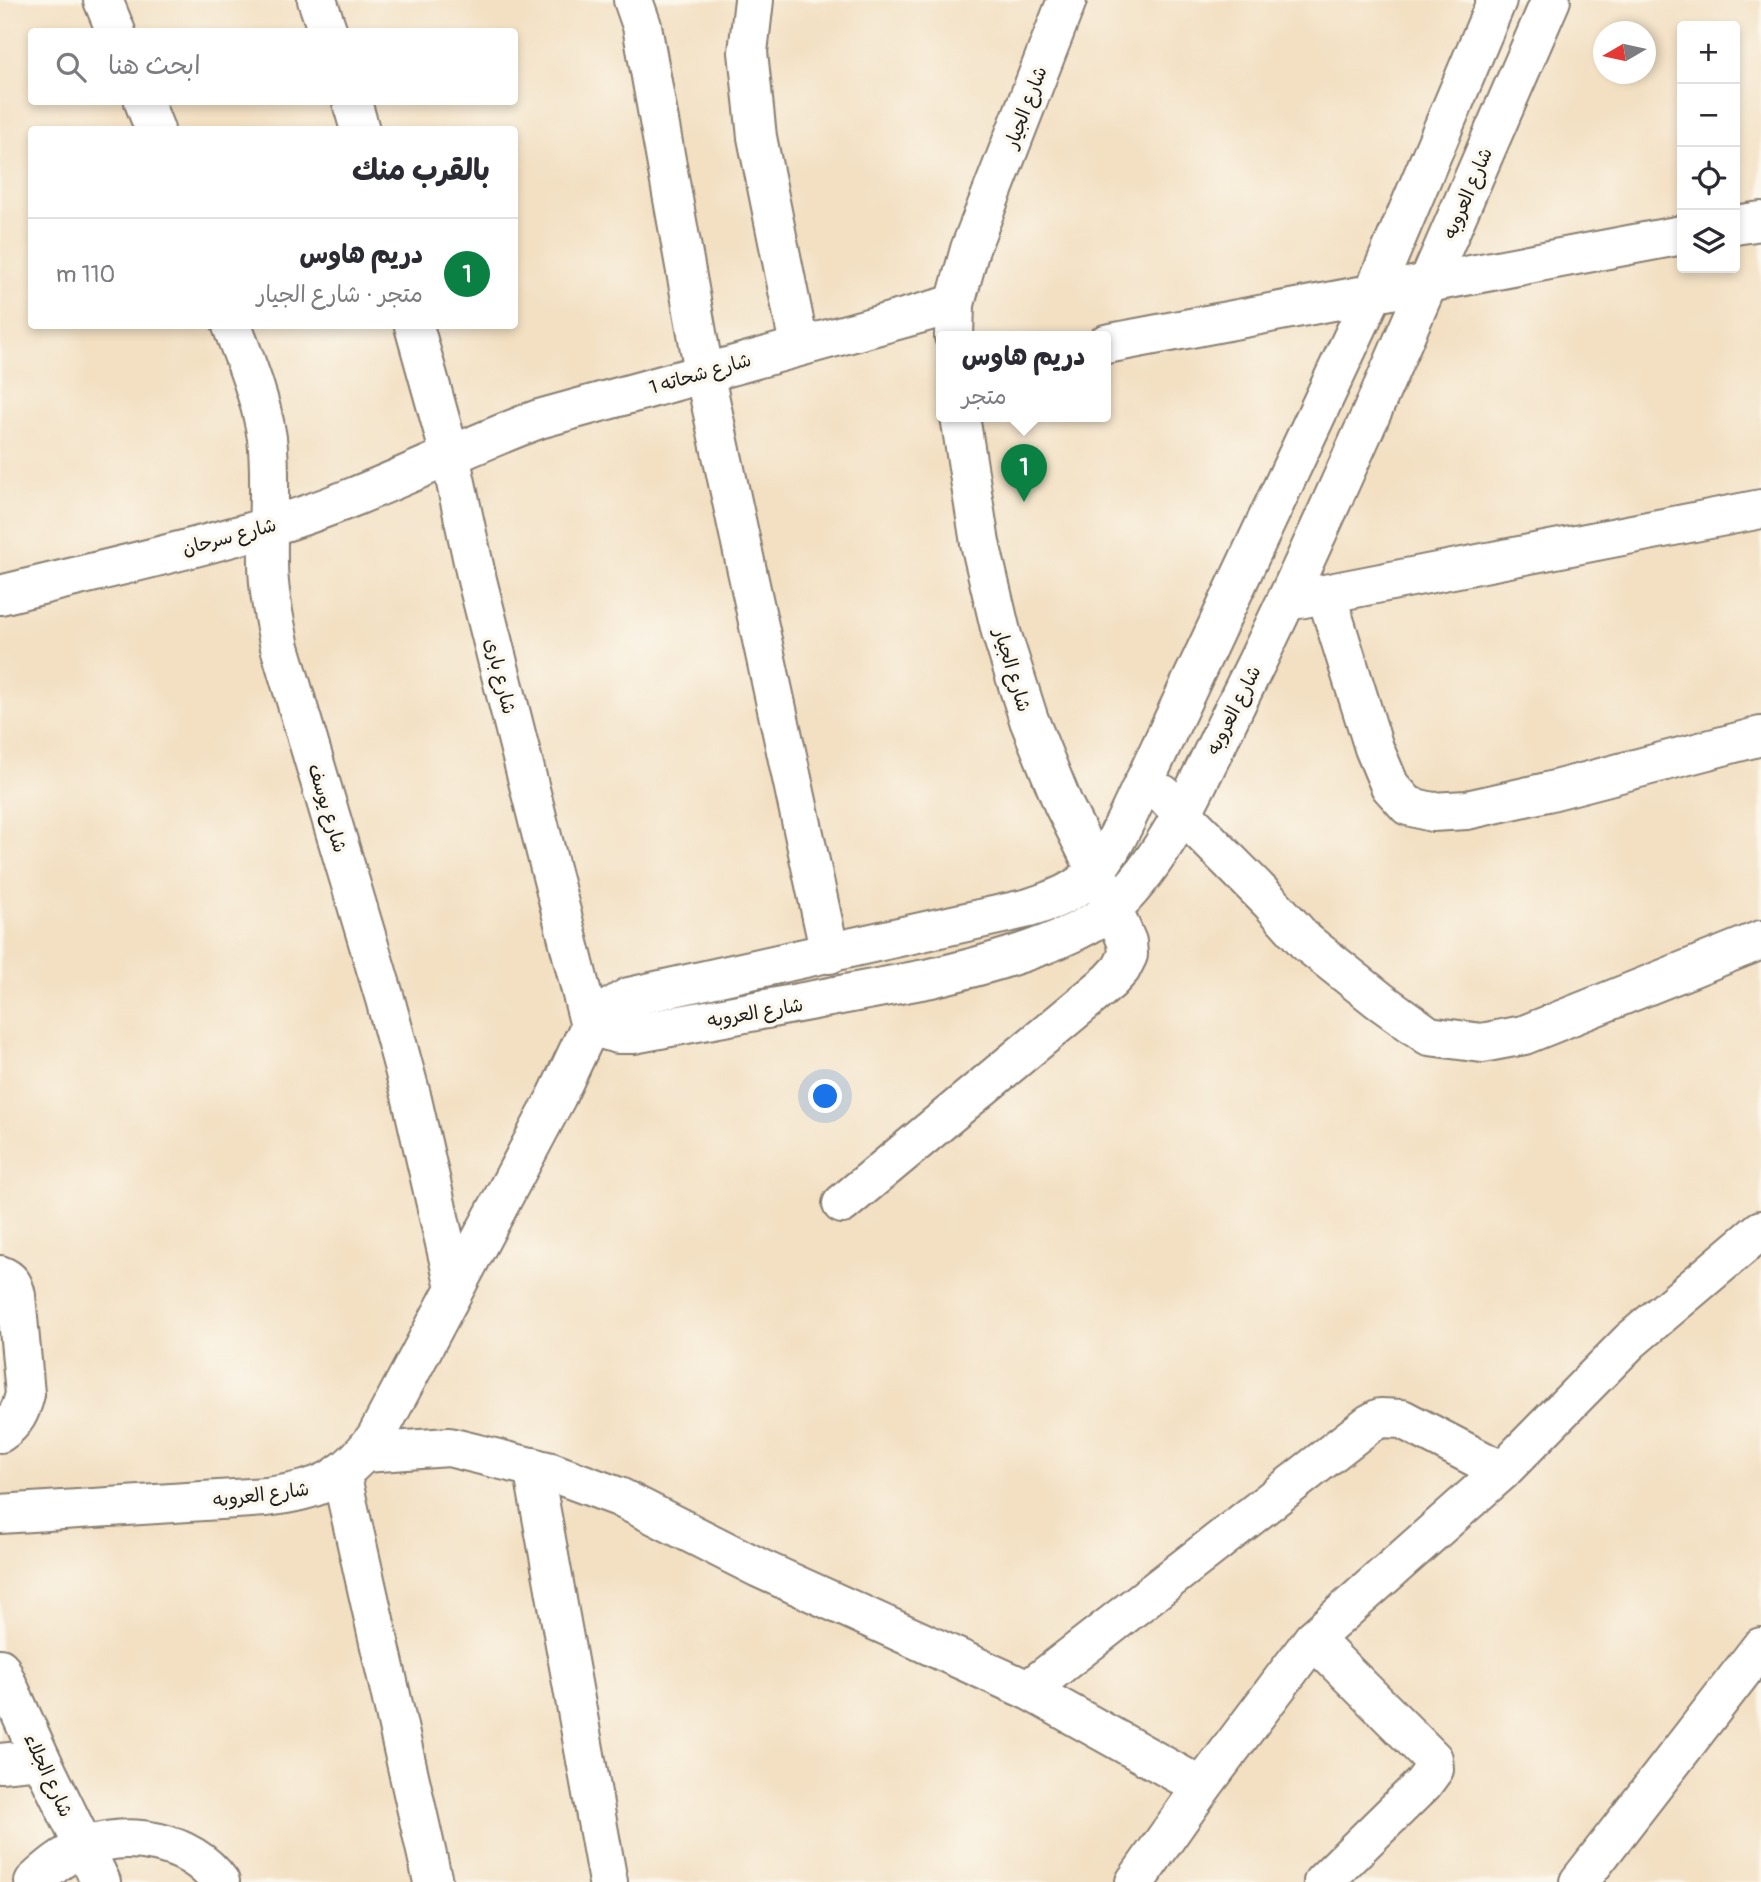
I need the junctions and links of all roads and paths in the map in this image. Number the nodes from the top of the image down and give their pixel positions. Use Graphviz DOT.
graph roads {
  1 [pos="103,0"];
  2 [pos="317,0"];
  3 [pos="632,0"];
  4 [pos="754,0"];
  5 [pos="1067,0"];
  6 [pos="1497,0"];
  7 [pos="1550,0"];
  8 [pos="114,28"];
  9 [pos="327,28"];
  10 [pos="145,105"];
  11 [pos="353,105"];
  12 [pos="153,126"];
  13 [pos="359,126"];
  14 [pos="1761,220"];
  15 [pos="1740,224"];
  16 [pos="1677,236"];
  17 [pos="1429,281"];
  18 [pos="1373,294"];
  19 [pos="955,320"];
  20 [pos="233,329"];
  21 [pos="415,329"];
  22 [pos="1111,343"];
  23 [pos="799,345"];
  24 [pos="704,372"];
  25 [pos="961,422"];
  26 [pos="450,455"];
  27 [pos="1761,509"];
  28 [pos="269,527"];
  29 [pos="1326,594"];
  30 [pos="0,595"];
  31 [pos="1288,602"];
  32 [pos="1221,614"];
  33 [pos="1761,736"];
  34 [pos="1146,778"];
  35 [pos="1182,811"];
  36 [pos="1096,870"];
  37 [pos="1114,908"];
  38 [pos="1761,940"];
  39 [pos="830,954"];
  40 [pos="590,1026"];
  41 [pos="842,1204"];
  42 [pos="1761,1230"];
  43 [pos="0,1275"];
  44 [pos="455,1287"];
  45 [pos="0,1433"];
  46 [pos="352,1463"];
  47 [pos="533,1468"];
  48 [pos="1502,1471"];
  49 [pos="0,1514"];
  50 [pos="1313,1639"];
  51 [pos="1758,1657"];
  52 [pos="0,1668"];
  53 [pos="1028,1690"];
  54 [pos="41,1759"];
  55 [pos="0,1763"];
  56 [pos="1202,1787"];
  57 [pos="84,1847"];
  58 [pos="598,1879"];
  59 [pos="34,1882"];
  60 [pos="101,1882"];
  61 [pos="220,1882"];
  62 [pos="433,1882"];
  63 [pos="1135,1882"];
  64 [pos="1323,1882"];
  65 [pos="1579,1882"];
  1 -- 8 [label="street"];
  2 -- 9 [label="street"];
  3 -- 24 [label="street"];
  4 -- 23 [label="street"];
  5 -- 19 [label="street, شارع الجيار"];
  6 -- 18 [label="street, شارع العروبه"];
  7 -- 17 [label="street, شارع العروبه"];
  10 -- 12 [label="street"];
  11 -- 13 [label="street"];
  14 -- 15 [label="street"];
  16 -- 17 [label="street"];
  17 -- 18 [label="street"];
  17 -- 31 [label="street, شارع العروبه"];
  18 -- 22 [label="street"];
  18 -- 32 [label="street, شارع العروبه"];
  19 -- 23 [label="street, شارع شحاته 1"];
  20 -- 28 [label="street, شارع يوسف"];
  21 -- 26 [label="street, شارع بارى"];
  23 -- 24 [label="street, شارع شحاته 1"];
  24 -- 26 [label="street, شارع شحاته 1"];
  24 -- 39 [label="street"];
  25 -- 36 [label="street, شارع الجيار"];
  26 -- 28 [label="street, شارع سرحان"];
  26 -- 40 [label="street, شارع بارى"];
  27 -- 29 [label="street"];
  28 -- 30 [label="street, شارع سرحان"];
  28 -- 44 [label="street, شارع يوسف"];
  29 -- 31 [label="street"];
  29 -- 33 [label="street"];
  31 -- 32 [label="street"];
  31 -- 35 [label="street, شارع العروبه"];
  32 -- 34 [label="street, شارع العروبه"];
  34 -- 35 [label="street"];
  34 -- 36 [label="street, شارع العروبه"];
  35 -- 37 [label="street, شارع العروبه"];
  35 -- 38 [label="street"];
  36 -- 37 [label="street, شارع الجيار"];
  36 -- 39 [label="street, شارع العروبه"];
  37 -- 40 [label="street, شارع العروبه"];
  37 -- 41 [label="street, شارع الجيار"];
  39 -- 40 [label="street, شارع العروبه"];
  40 -- 44 [label="street, شارع العروبه"];
  42 -- 48 [label="street"];
  43 -- 45 [label="street"];
  44 -- 46 [label="street, شارع العروبه"];
  46 -- 47 [label="street"];
  46 -- 49 [label="street, شارع العروبه"];
  46 -- 62 [label="street"];
  47 -- 53 [label="street"];
  47 -- 58 [label="street"];
  48 -- 50 [label="street"];
  48 -- 53 [label="street"];
  50 -- 56 [label="street"];
  50 -- 64 [label="street"];
  51 -- 65 [label="street"];
  52 -- 54 [label="street, شارع الجلاء"];
  53 -- 56 [label="street"];
  54 -- 55 [label="street"];
  54 -- 57 [label="street, شارع الجلاء"];
  56 -- 63 [label="street"];
  57 -- 59 [label="street"];
  57 -- 60 [label="street, شارع الجلاء"];
  57 -- 61 [label="street"];
}
